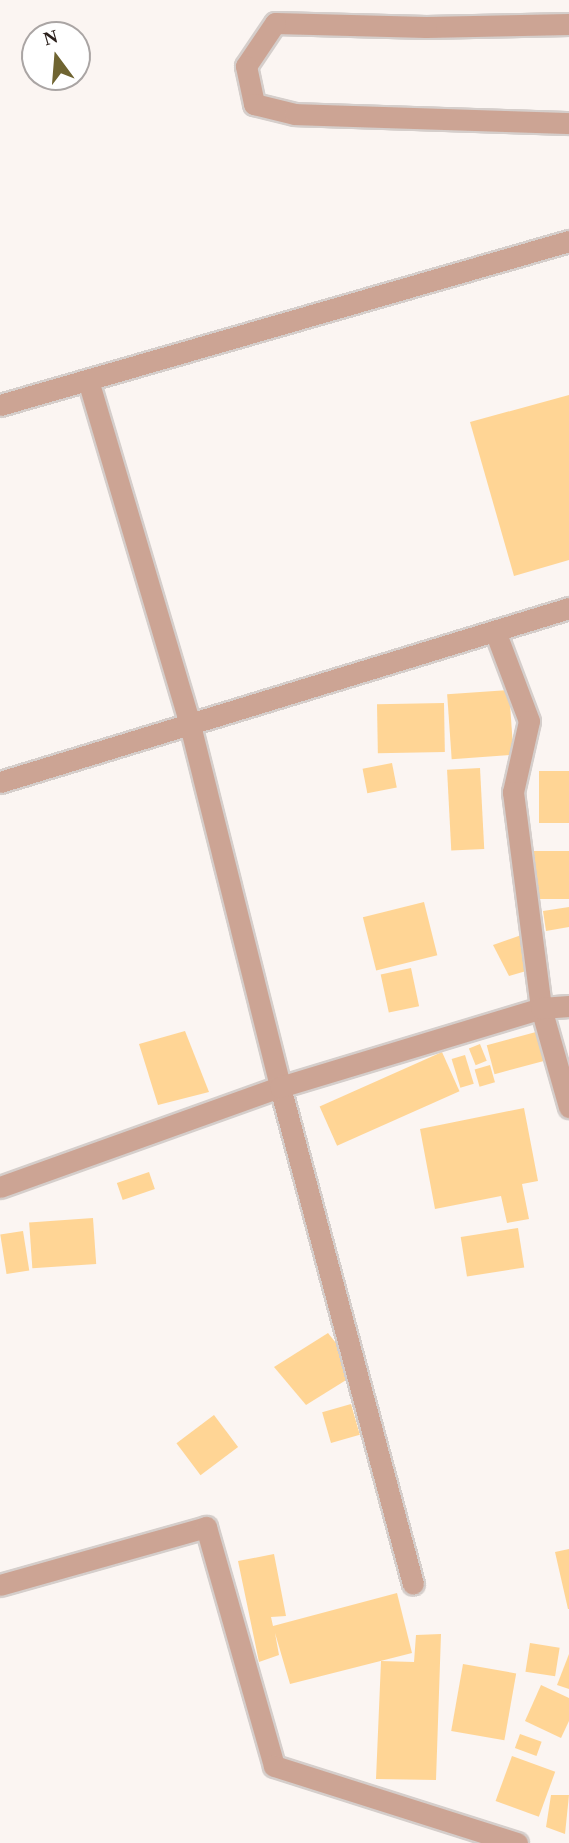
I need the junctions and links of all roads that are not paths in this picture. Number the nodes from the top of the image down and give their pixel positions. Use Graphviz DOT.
graph roads {
  1 [pos="569,24"];
  2 [pos="569,124"];
  3 [pos="569,241"];
  4 [pos="88,380"];
  5 [pos="0,405"];
  6 [pos="569,608"];
  7 [pos="495,631"];
  8 [pos="190,725"];
  9 [pos="0,782"];
  10 [pos="569,1006"];
  11 [pos="541,1008"];
  12 [pos="280,1087"];
  13 [pos="569,1107"];
  14 [pos="0,1187"];
  15 [pos="413,1584"];
  16 [pos="0,1585"];
  17 [pos="517,1843"];
  1 -- 2 [label="street"];
  3 -- 4 [label="street"];
  4 -- 5 [label="street"];
  4 -- 8 [label="street"];
  6 -- 7 [label="street"];
  7 -- 8 [label="street"];
  7 -- 11 [label="street"];
  8 -- 9 [label="street"];
  8 -- 12 [label="street"];
  10 -- 11 [label="street"];
  11 -- 12 [label="street"];
  11 -- 13 [label="street"];
  12 -- 14 [label="street"];
  12 -- 15 [label="street"];
  16 -- 17 [label="street"];
}
